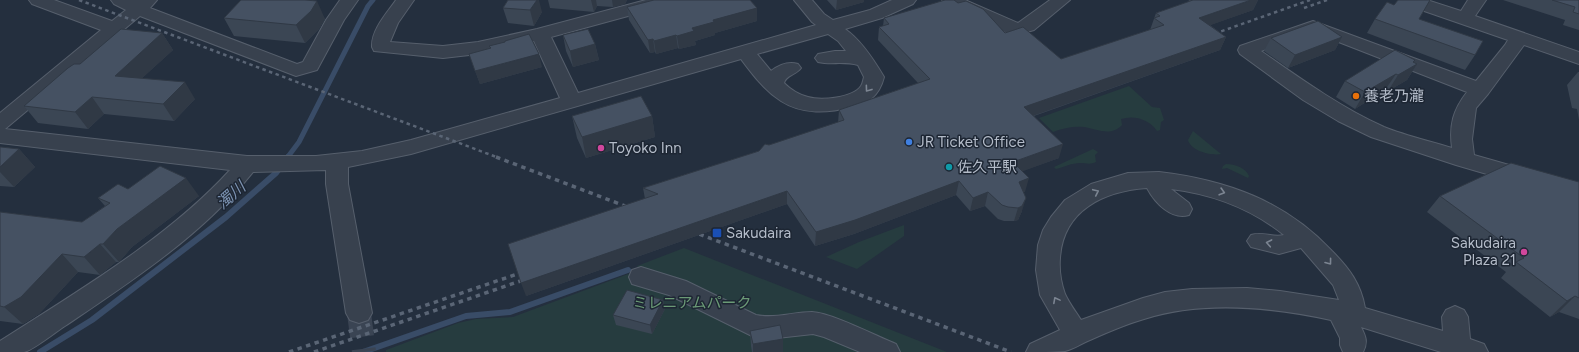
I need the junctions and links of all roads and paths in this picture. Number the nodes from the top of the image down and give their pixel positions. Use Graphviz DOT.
graph roads {
  1 [pos="38,0"];
  2 [pos="120,0"];
  3 [pos="349,0"];
  4 [pos="405,0"];
  5 [pos="666,0"];
  6 [pos="803,0"];
  7 [pos="907,0"];
  8 [pos="951,0"];
  9 [pos="1061,0"];
  10 [pos="1410,0"];
  11 [pos="1477,0"];
  12 [pos="646,2"];
  13 [pos="143,4"];
  14 [pos="1465,18"];
  15 [pos="114,28"];
  16 [pos="830,28"];
  17 [pos="540,34"];
  18 [pos="1518,37"];
  19 [pos="745,52"];
  20 [pos="825,58"];
  21 [pos="1565,59"];
  22 [pos="863,61"];
  23 [pos="791,68"];
  24 [pos="774,87"];
  25 [pos="1481,90"];
  26 [pos="572,102"];
  27 [pos="0,124"];
  28 [pos="0,136"];
  29 [pos="1464,160"];
  30 [pos="337,161"];
  31 [pos="255,164"];
  32 [pos="1153,180"];
  33 [pos="1579,193"];
  34 [pos="1181,209"];
  35 [pos="1306,238"];
  36 [pos="1259,241"];
  37 [pos="641,277"];
  38 [pos="1347,312"];
  39 [pos="359,313"];
  40 [pos="1455,317"];
  41 [pos="1076,334"];
  42 [pos="1353,345"];
  43 [pos="1466,349"];
  44 [pos="4,352"];
  45 [pos="887,352"];
  46 [pos="1038,352"];
  1 -- 15 [label="street"];
  2 -- 13 [label="street"];
  3 -- 13 [label="street"];
  4 -- 17 [label="street"];
  5 -- 12 [label="street"];
  6 -- 16 [label="street"];
  7 -- 16 [label="street"];
  8 -- 9 [label="street"];
  10 -- 14 [label="street"];
  11 -- 14 [label="street"];
  12 -- 17 [label="street"];
  13 -- 15 [label="street"];
  14 -- 18 [label="street"];
  15 -- 27 [label="street"];
  16 -- 19 [label="street"];
  16 -- 22 [label="street"];
  17 -- 26 [label="street"];
  18 -- 21 [label="street"];
  18 -- 25 [label="street"];
  19 -- 24 [label="street"];
  19 -- 26 [label="street"];
  20 -- 22 [label="street"];
  22 -- 24 [label="street, one-way"];
  23 -- 24 [label="street"];
  25 -- 29 [label="street"];
  25 -- 29 [label="street"];
  26 -- 30 [label="street"];
  28 -- 31 [label="street"];
  29 -- 33 [label="street"];
  30 -- 31 [label="street"];
  30 -- 39 [label="street"];
  31 -- 44 [label="street"];
  32 -- 34 [label="street"];
  32 -- 35 [label="street, one-way"];
  41 -- 32 [label="street, one-way"];
  35 -- 36 [label="street, one-way"];
  35 -- 38 [label="street, one-way"];
  37 -- 45 [label="street"];
  38 -- 41 [label="street"];
  38 -- 42 [label="street"];
  38 -- 43 [label="street"];
  40 -- 43 [label="street"];
  41 -- 46 [label="street"];
}
